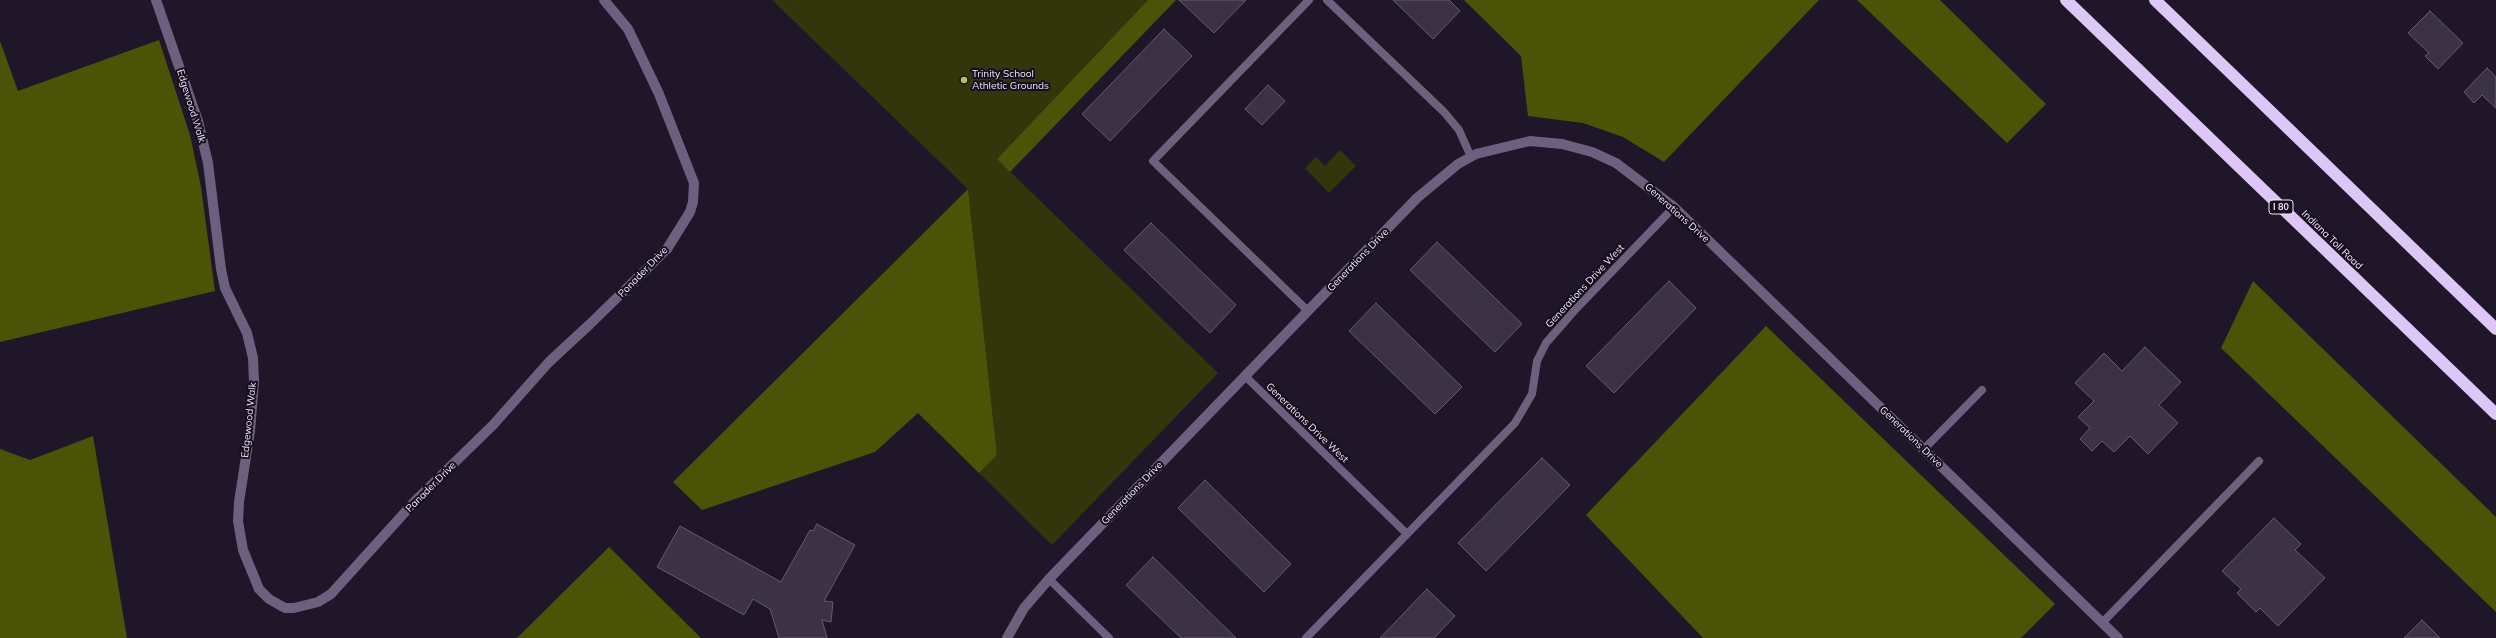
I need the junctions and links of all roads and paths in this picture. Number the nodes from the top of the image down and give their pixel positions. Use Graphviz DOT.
graph roads {
  1 [pos="156,0"];
  2 [pos="604,0"];
  3 [pos="1309,0"];
  4 [pos="1327,0"];
  5 [pos="2066,0"];
  6 [pos="2155,0"];
  7 [pos="1471,157"];
  8 [pos="1674,207"];
  9 [pos="1308,312"];
  10 [pos="2496,329"];
  11 [pos="1245,376"];
  12 [pos="1982,390"];
  13 [pos="2496,414"];
  14 [pos="493,425"];
  15 [pos="1924,450"];
  16 [pos="2259,461"];
  17 [pos="1407,534"];
  18 [pos="371,550"];
  19 [pos="1049,579"];
  20 [pos="2102,623"];
  21 [pos="1007,638"];
  22 [pos="1109,638"];
  23 [pos="1306,638"];
  24 [pos="2118,638"];
  1 -- 18 [label="street, Edgewood Walk"];
  2 -- 14 [label="street, Ponader Drive"];
  3 -- 9 [label="lane"];
  4 -- 7 [label="lane"];
  5 -- 13 [label="highway, Indiana Toll Road / I 80"];
  6 -- 10 [label="highway"];
  7 -- 8 [label="street, Generations Drive"];
  7 -- 9 [label="street, Generations Drive"];
  8 -- 15 [label="street, Generations Drive"];
  8 -- 17 [label="lane, Generations Drive West"];
  9 -- 11 [label="street, Generations Drive"];
  11 -- 17 [label="lane, Generations Drive West"];
  11 -- 19 [label="street, Generations Drive"];
  12 -- 15 [label="lane"];
  14 -- 18 [label="street, Panader Drive"];
  15 -- 20 [label="street, Generations Drive"];
  16 -- 20 [label="lane"];
  17 -- 23 [label="lane, Generations Drive West"];
  19 -- 21 [label="street, Generations Drive"];
  19 -- 22 [label="lane"];
  20 -- 24 [label="street, Generations Drive"];
}
